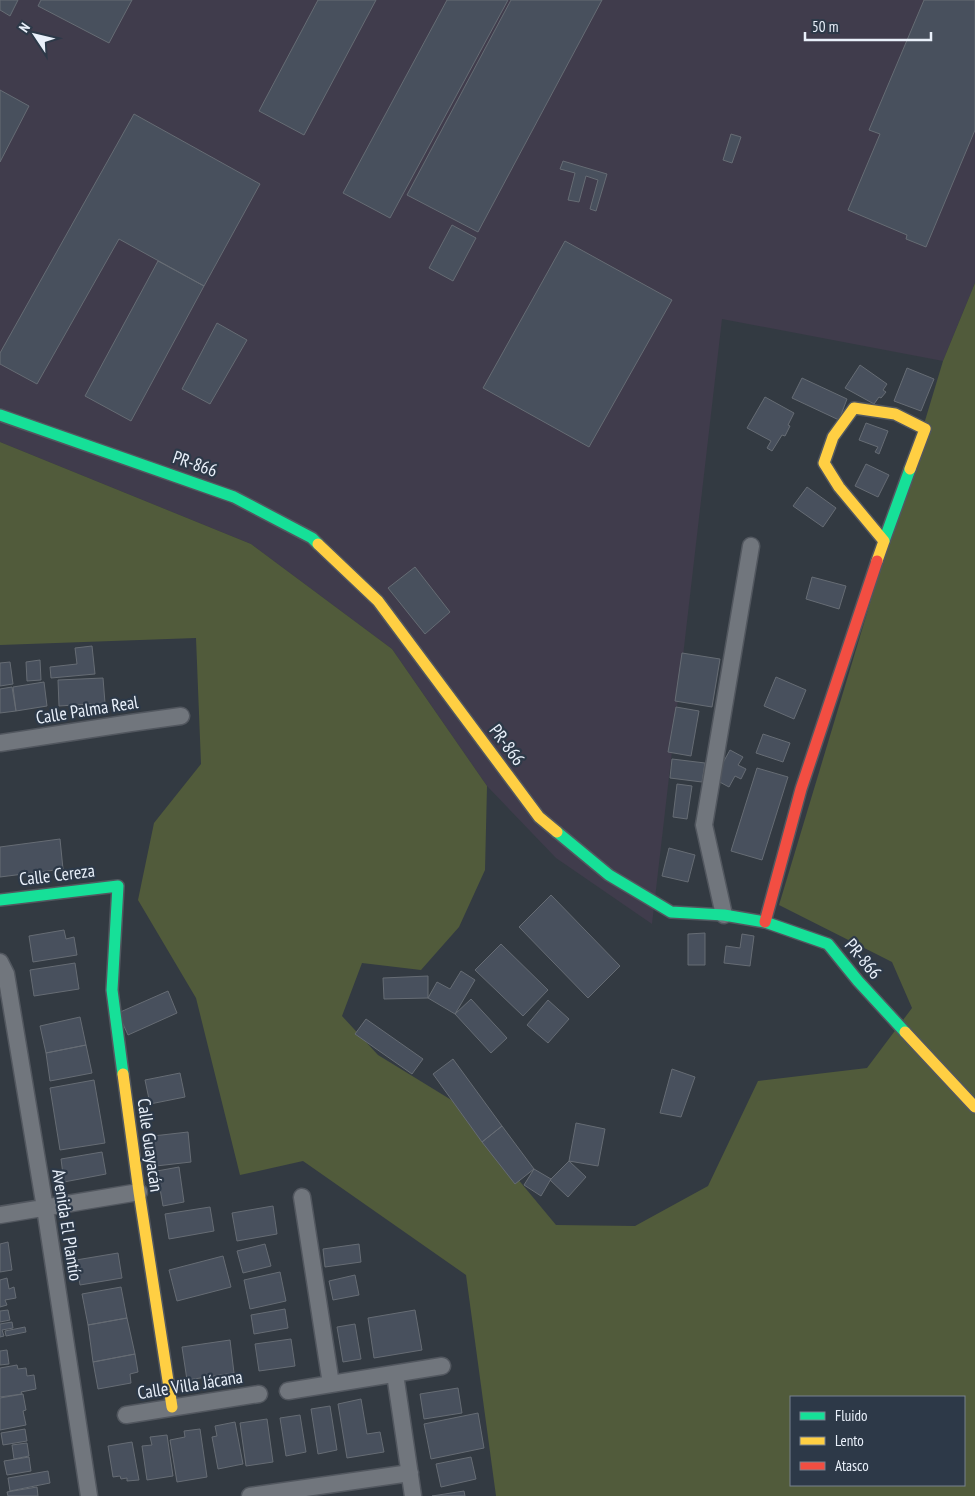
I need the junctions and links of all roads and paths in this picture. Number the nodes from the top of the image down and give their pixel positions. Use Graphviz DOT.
graph roads {
  1 [pos="0,415"];
  2 [pos="884,541"];
  3 [pos="751,546"];
  4 [pos="181,716"];
  5 [pos="0,743"];
  6 [pos="118,886"];
  7 [pos="0,900"];
  8 [pos="724,915"];
  9 [pos="765,922"];
  10 [pos="0,962"];
  11 [pos="975,1107"];
  12 [pos="138,1192"];
  13 [pos="302,1197"];
  14 [pos="45,1208"];
  15 [pos="0,1215"];
  16 [pos="442,1366"];
  17 [pos="396,1374"];
  18 [pos="331,1384"];
  19 [pos="288,1391"];
  20 [pos="259,1394"];
  21 [pos="172,1407"];
  22 [pos="126,1415"];
  23 [pos="410,1472"];
  24 [pos="303,1492"];
  25 [pos="89,1496"];
  26 [pos="250,1496"];
  27 [pos="413,1496"];
  1 -- 8 [label="street, PR-866 / PR-866"];
  2 -- 2 [label="street"];
  2 -- 9 [label="street"];
  3 -- 8 [label="street"];
  4 -- 5 [label="street, Calle Palma Real"];
  6 -- 7 [label="street, Calle Cereza"];
  6 -- 12 [label="street, Calle Guayacán"];
  8 -- 9 [label="street, PR-866 / PR-866"];
  9 -- 11 [label="street, PR-866 / PR-866"];
  10 -- 14 [label="street, Avenida El Plantío"];
  12 -- 14 [label="street"];
  12 -- 21 [label="street, Calle Guayacán"];
  13 -- 18 [label="street"];
  14 -- 15 [label="street"];
  14 -- 25 [label="street, Avenida El Plantío"];
  16 -- 17 [label="street"];
  17 -- 18 [label="street"];
  17 -- 23 [label="street"];
  18 -- 19 [label="street"];
  20 -- 21 [label="street, Calle Villa Jácana"];
  21 -- 22 [label="street, Calle Villa Jácana"];
  23 -- 24 [label="street"];
  23 -- 27 [label="street"];
  24 -- 26 [label="street"];
}
